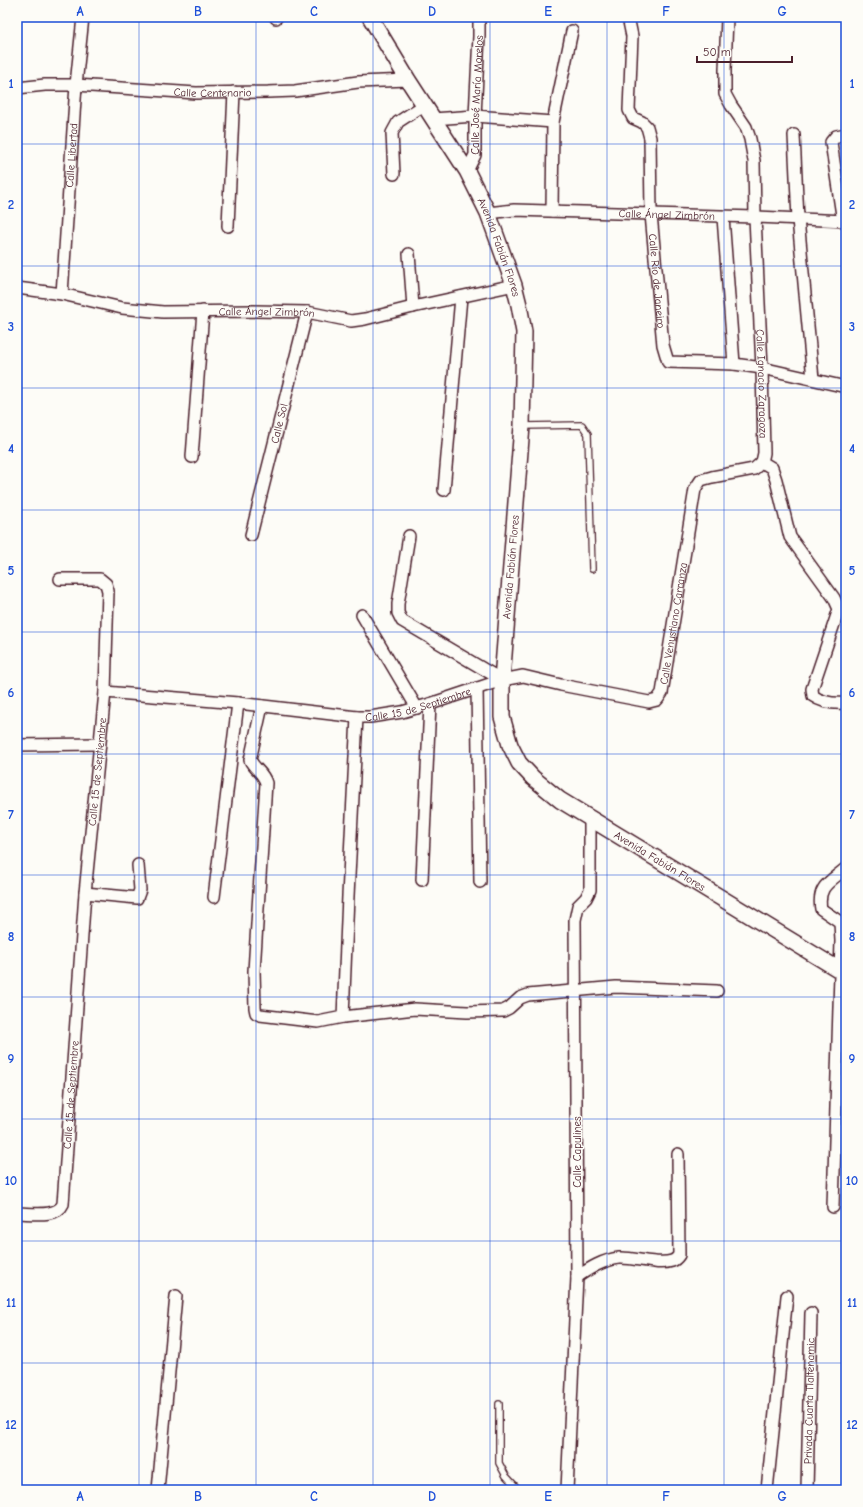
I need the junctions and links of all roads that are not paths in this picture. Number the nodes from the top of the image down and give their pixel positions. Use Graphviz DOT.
graph roads {
  1 [pos="83,17"];
  2 [pos="370,17"];
  3 [pos="479,17"];
  4 [pos="628,17"];
  5 [pos="727,17"];
  6 [pos="572,31"];
  7 [pos="408,80"];
  8 [pos="76,85"];
  9 [pos="17,88"];
  10 [pos="234,92"];
  11 [pos="424,105"];
  12 [pos="475,116"];
  13 [pos="433,119"];
  14 [pos="553,122"];
  15 [pos="846,134"];
  16 [pos="794,135"];
  17 [pos="467,171"];
  18 [pos="394,174"];
  19 [pos="552,211"];
  20 [pos="488,212"];
  21 [pos="651,214"];
  22 [pos="723,217"];
  23 [pos="755,217"];
  24 [pos="798,219"];
  25 [pos="844,222"];
  26 [pos="228,226"];
  27 [pos="409,254"];
  28 [pos="514,285"];
  29 [pos="17,288"];
  30 [pos="62,294"];
  31 [pos="461,297"];
  32 [pos="413,307"];
  33 [pos="203,311"];
  34 [pos="307,312"];
  35 [pos="734,364"];
  36 [pos="762,368"];
  37 [pos="813,379"];
  38 [pos="846,387"];
  39 [pos="522,426"];
  40 [pos="192,457"];
  41 [pos="762,462"];
  42 [pos="444,490"];
  43 [pos="251,535"];
  44 [pos="410,536"];
  45 [pos="592,569"];
  46 [pos="60,579"];
  47 [pos="362,615"];
  48 [pos="502,680"];
  49 [pos="477,688"];
  50 [pos="105,692"];
  51 [pos="238,703"];
  52 [pos="846,703"];
  53 [pos="430,704"];
  54 [pos="262,706"];
  55 [pos="417,708"];
  56 [pos="357,717"];
  57 [pos="99,744"];
  58 [pos="17,745"];
  59 [pos="590,818"];
  60 [pos="138,865"];
  61 [pos="845,869"];
  62 [pos="422,880"];
  63 [pos="480,882"];
  64 [pos="85,893"];
  65 [pos="214,897"];
  66 [pos="843,972"];
  67 [pos="576,990"];
  68 [pos="717,991"];
  69 [pos="343,1017"];
  70 [pos="678,1154"];
  71 [pos="834,1207"];
  72 [pos="17,1214"];
  73 [pos="577,1277"];
  74 [pos="176,1296"];
  75 [pos="787,1296"];
  76 [pos="811,1313"];
  77 [pos="499,1404"];
  78 [pos="158,1490"];
  79 [pos="519,1490"];
  80 [pos="567,1490"];
  81 [pos="767,1490"];
  82 [pos="807,1490"];
  1 -- 8 [label="street, Calle Libertad"];
  2 -- 7 [label="main road, Avenida Fabián Flores"];
  3 -- 12 [label="street, Calle José María Morelos"];
  4 -- 21 [label="street, Calle Río de Janeiro"];
  5 -- 23 [label="street, Calle Ignacio Zaragoza"];
  6 -- 14 [label="street"];
  7 -- 10 [label="street, Calle Centenario"];
  7 -- 11 [label="main road, Avenida Fabián Flores"];
  8 -- 9 [label="street, Calle Centenario"];
  8 -- 10 [label="street, Calle Centenario"];
  8 -- 30 [label="street, Calle Libertad"];
  10 -- 26 [label="street"];
  11 -- 13 [label="main road, Avenida Fabián Flores"];
  11 -- 18 [label="street"];
  12 -- 13 [label="street"];
  12 -- 14 [label="street"];
  12 -- 17 [label="street, Calle José María Morelos"];
  13 -- 17 [label="main road, Avenida Fabián Flores"];
  14 -- 19 [label="street"];
  15 -- 25 [label="street"];
  16 -- 24 [label="street"];
  17 -- 20 [label="main road, Avenida Fabián Flores"];
  19 -- 20 [label="street, Calle Ángel Zimbrón"];
  19 -- 21 [label="street, Calle Ángel Zimbrón"];
  20 -- 28 [label="main road, Avenida Fabián Flores"];
  21 -- 22 [label="street, Calle Ángel Zimbrón"];
  21 -- 35 [label="street, Calle Río de Janeiro"];
  22 -- 23 [label="street, Calle Ángel Zimbrón"];
  22 -- 35 [label="street"];
  23 -- 24 [label="street, Calle Ángel Zimbrón"];
  23 -- 36 [label="street, Calle Ignacio Zaragoza"];
  24 -- 25 [label="street, Calle Ángel Zimbrón"];
  24 -- 37 [label="street"];
  27 -- 32 [label="street"];
  28 -- 31 [label="street, Calle Ángel Zimbrón"];
  28 -- 39 [label="main road, Avenida Fabián Flores"];
  29 -- 30 [label="street, Calle Ángel Zimbrón"];
  30 -- 33 [label="street, Calle Ángel Zimbrón"];
  31 -- 32 [label="street, Calle Ángel Zimbrón"];
  31 -- 42 [label="street"];
  32 -- 34 [label="street, Calle Ángel Zimbrón"];
  33 -- 34 [label="street, Calle Ángel Zimbrón"];
  33 -- 40 [label="street"];
  34 -- 43 [label="street, Calle Sol"];
  35 -- 36 [label="street"];
  36 -- 37 [label="street"];
  36 -- 41 [label="street, Calle Ignacio Zaragoza"];
  37 -- 38 [label="street"];
  39 -- 45 [label="lane"];
  39 -- 48 [label="main road, Avenida Fabián Flores"];
  41 -- 48 [label="street, Calle Venustiano Carranza"];
  41 -- 52 [label="street"];
  44 -- 48 [label="street"];
  46 -- 50 [label="street"];
  47 -- 55 [label="street"];
  48 -- 49 [label="street, Calle 15 de Septiembre"];
  48 -- 59 [label="main road, Avenida Fabián Flores"];
  49 -- 53 [label="street, Calle 15 de Septiembre"];
  49 -- 63 [label="street"];
  50 -- 51 [label="street, Calle 15 de Septiembre"];
  50 -- 57 [label="street, Calle 15 de Septiembre"];
  51 -- 54 [label="street, Calle 15 de Septiembre"];
  51 -- 65 [label="street"];
  53 -- 55 [label="street, Calle 15 de Septiembre"];
  53 -- 62 [label="street"];
  54 -- 56 [label="street, Calle 15 de Septiembre"];
  54 -- 69 [label="street"];
  55 -- 56 [label="street, Calle 15 de Septiembre"];
  56 -- 69 [label="street"];
  57 -- 58 [label="street"];
  57 -- 64 [label="street, Calle 15 de Septiembre"];
  59 -- 66 [label="main road, Avenida Fabián Flores"];
  59 -- 67 [label="street, Calle Capulines"];
  60 -- 64 [label="street"];
  61 -- 66 [label="street"];
  64 -- 72 [label="street, Calle 15 de Septiembre"];
  66 -- 71 [label="street"];
  67 -- 68 [label="street"];
  67 -- 69 [label="street"];
  67 -- 73 [label="street, Calle Capulines"];
  70 -- 73 [label="street"];
  73 -- 80 [label="street, Calle Capulines"];
  74 -- 78 [label="street"];
  75 -- 81 [label="street"];
  76 -- 82 [label="street, Privada Cuarta Tlaltenamic"];
  77 -- 79 [label="lane"];
}
